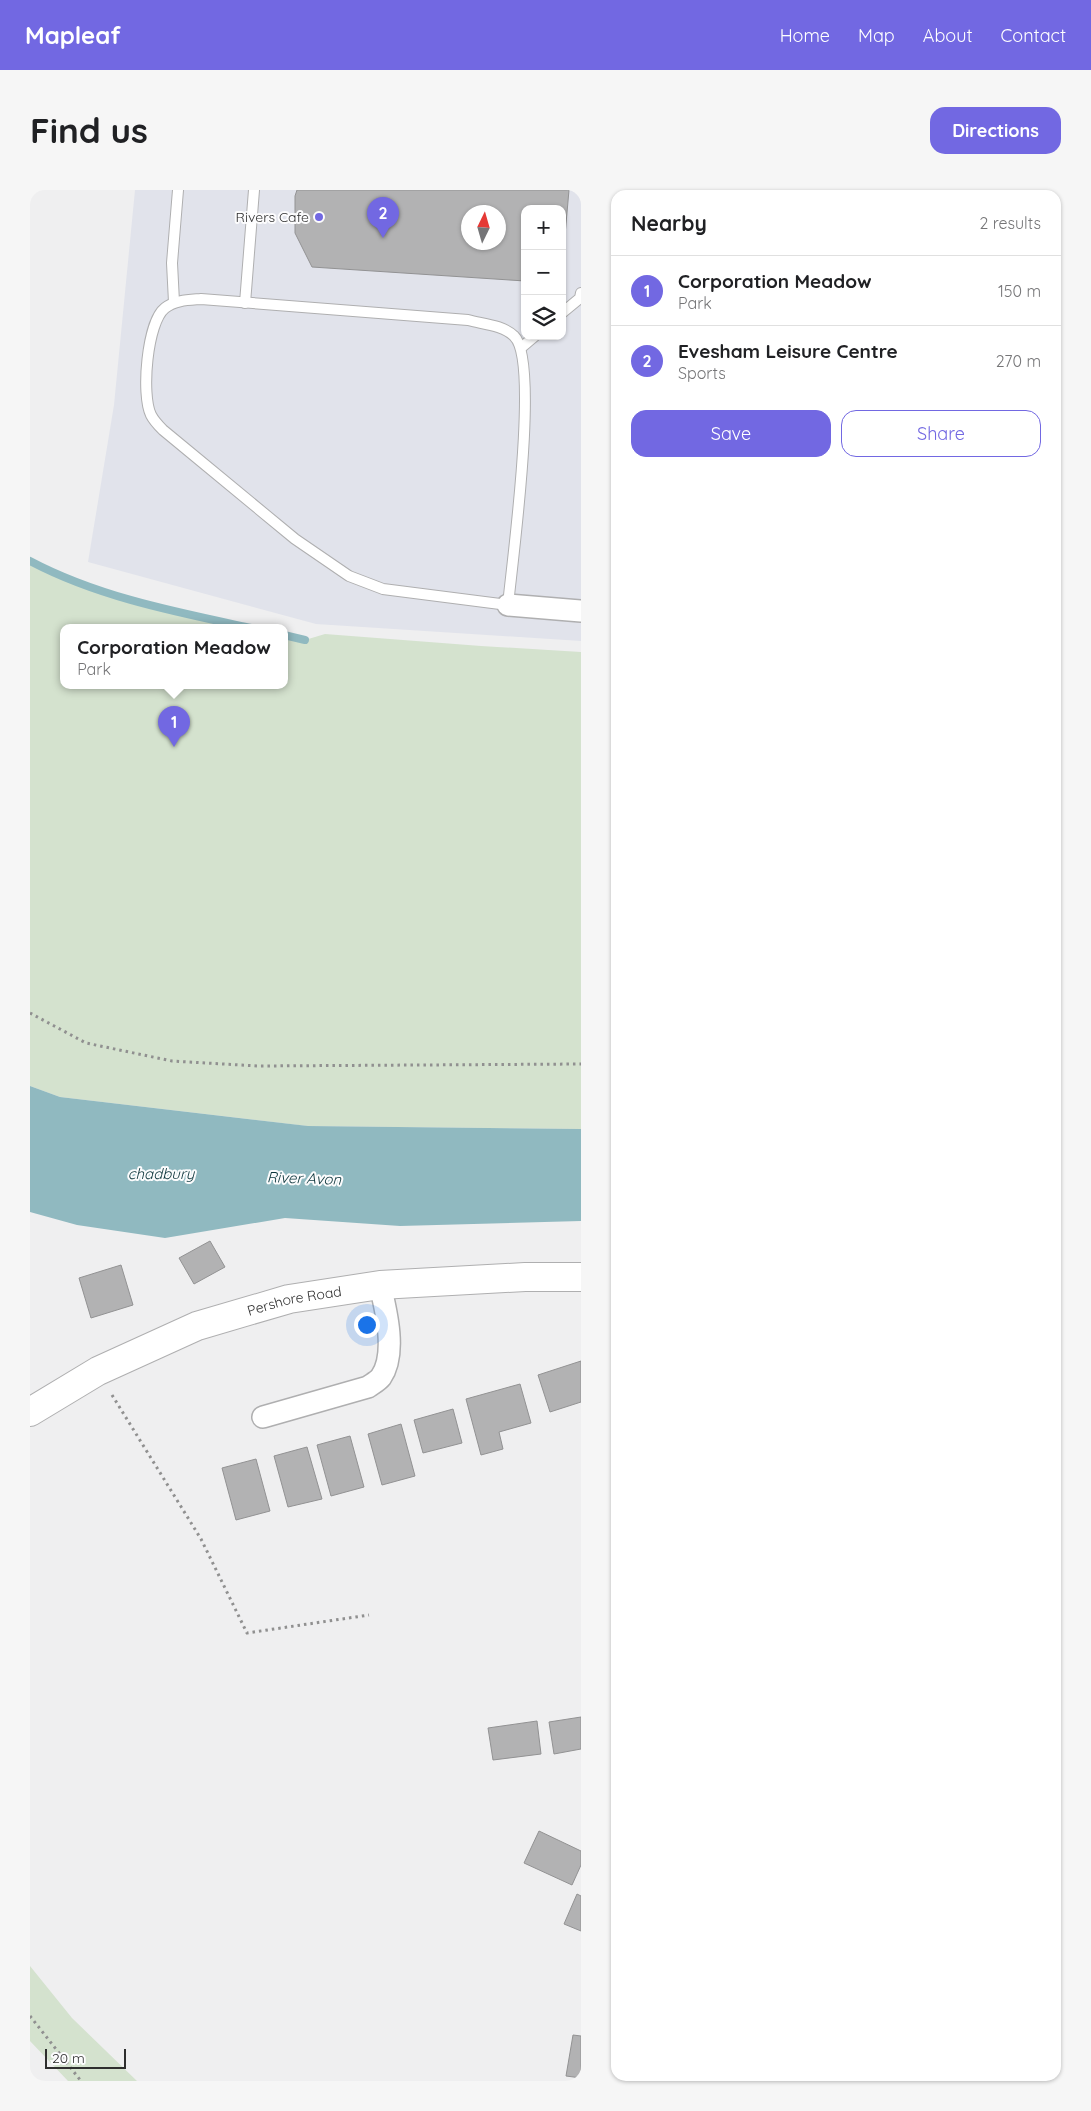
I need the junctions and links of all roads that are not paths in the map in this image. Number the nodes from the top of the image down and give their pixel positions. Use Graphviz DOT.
graph roads {
  1 [pos="178,190"];
  2 [pos="254,190"];
  3 [pos="581,293"];
  4 [pos="174,302"];
  5 [pos="245,303"];
  6 [pos="566,310"];
  7 [pos="530,340"];
  8 [pos="522,347"];
  9 [pos="508,605"];
  10 [pos="581,611"];
  11 [pos="581,1277"];
  12 [pos="380,1285"];
  13 [pos="30,1412"];
  14 [pos="263,1417"];
  1 -- 4 [label="lane"];
  2 -- 5 [label="lane"];
  3 -- 6 [label="lane"];
  4 -- 5 [label="lane"];
  4 -- 9 [label="lane"];
  5 -- 8 [label="lane"];
  7 -- 8 [label="lane"];
  8 -- 9 [label="lane"];
  9 -- 10 [label="street"];
  11 -- 12 [label="main road, Pershore Road"];
  12 -- 13 [label="main road, Pershore Road"];
  12 -- 14 [label="street"];
}
